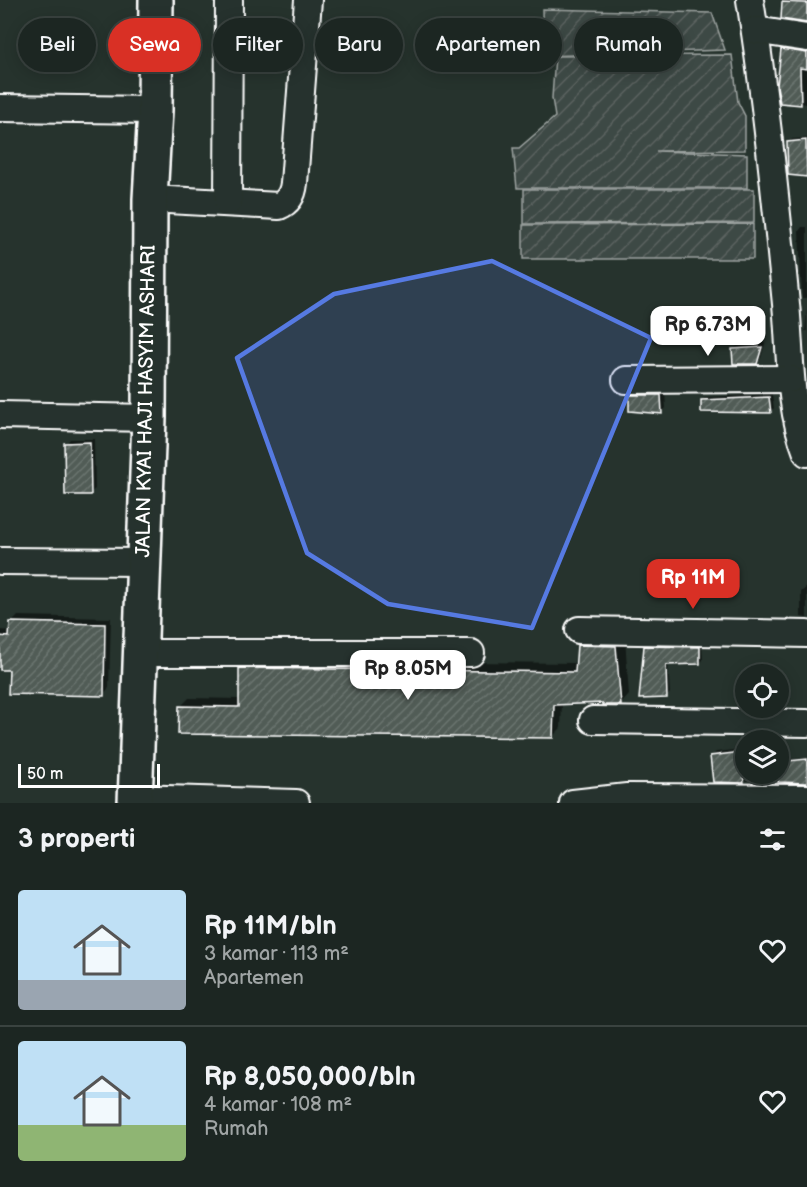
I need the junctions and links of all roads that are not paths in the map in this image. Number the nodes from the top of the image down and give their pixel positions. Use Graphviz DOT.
graph roads {
  1 [pos="156,0"];
  2 [pos="229,0"];
  3 [pos="308,0"];
  4 [pos="750,0"];
  5 [pos="230,18"];
  6 [pos="755,30"];
  7 [pos="807,38"];
  8 [pos="303,39"];
  9 [pos="306,39"];
  10 [pos="230,72"];
  11 [pos="0,108"];
  12 [pos="155,110"];
  13 [pos="150,199"];
  14 [pos="228,202"];
  15 [pos="798,341"];
  16 [pos="790,379"];
  17 [pos="626,380"];
  18 [pos="0,415"];
  19 [pos="149,418"];
  20 [pos="807,453"];
  21 [pos="0,561"];
  22 [pos="143,562"];
  23 [pos="579,630"];
  24 [pos="807,634"];
  25 [pos="140,653"];
  26 [pos="471,653"];
  27 [pos="593,720"];
  28 [pos="807,723"];
  29 [pos="807,798"];
  30 [pos="135,801"];
  31 [pos="296,803"];
  32 [pos="573,803"];
  1 -- 12 [label="highway, JALAN KYAI HAJI HASYIM ASHARI"];
  2 -- 5 [label="street"];
  3 -- 9 [label="street"];
  4 -- 6 [label="street"];
  6 -- 7 [label="street"];
  6 -- 15 [label="street"];
  8 -- 9 [label="street"];
  9 -- 14 [label="street"];
  10 -- 14 [label="street"];
  11 -- 12 [label="street"];
  12 -- 13 [label="highway, JALAN KYAI HAJI HASYIM ASHARI"];
  13 -- 14 [label="street"];
  13 -- 19 [label="highway, JALAN KYAI HAJI HASYIM ASHARI"];
  15 -- 16 [label="street"];
  16 -- 17 [label="street"];
  16 -- 20 [label="street"];
  18 -- 19 [label="street"];
  19 -- 22 [label="highway, JALAN KYAI HAJI HASYIM ASHARI"];
  21 -- 22 [label="street"];
  22 -- 25 [label="highway, JALAN KYAI HAJI HASYIM ASHARI"];
  23 -- 24 [label="street"];
  25 -- 26 [label="street"];
  25 -- 30 [label="highway, JALAN KYAI HAJI HASYIM ASHARI"];
  27 -- 28 [label="street"];
  29 -- 32 [label="street"];
  30 -- 31 [label="street"];
}
